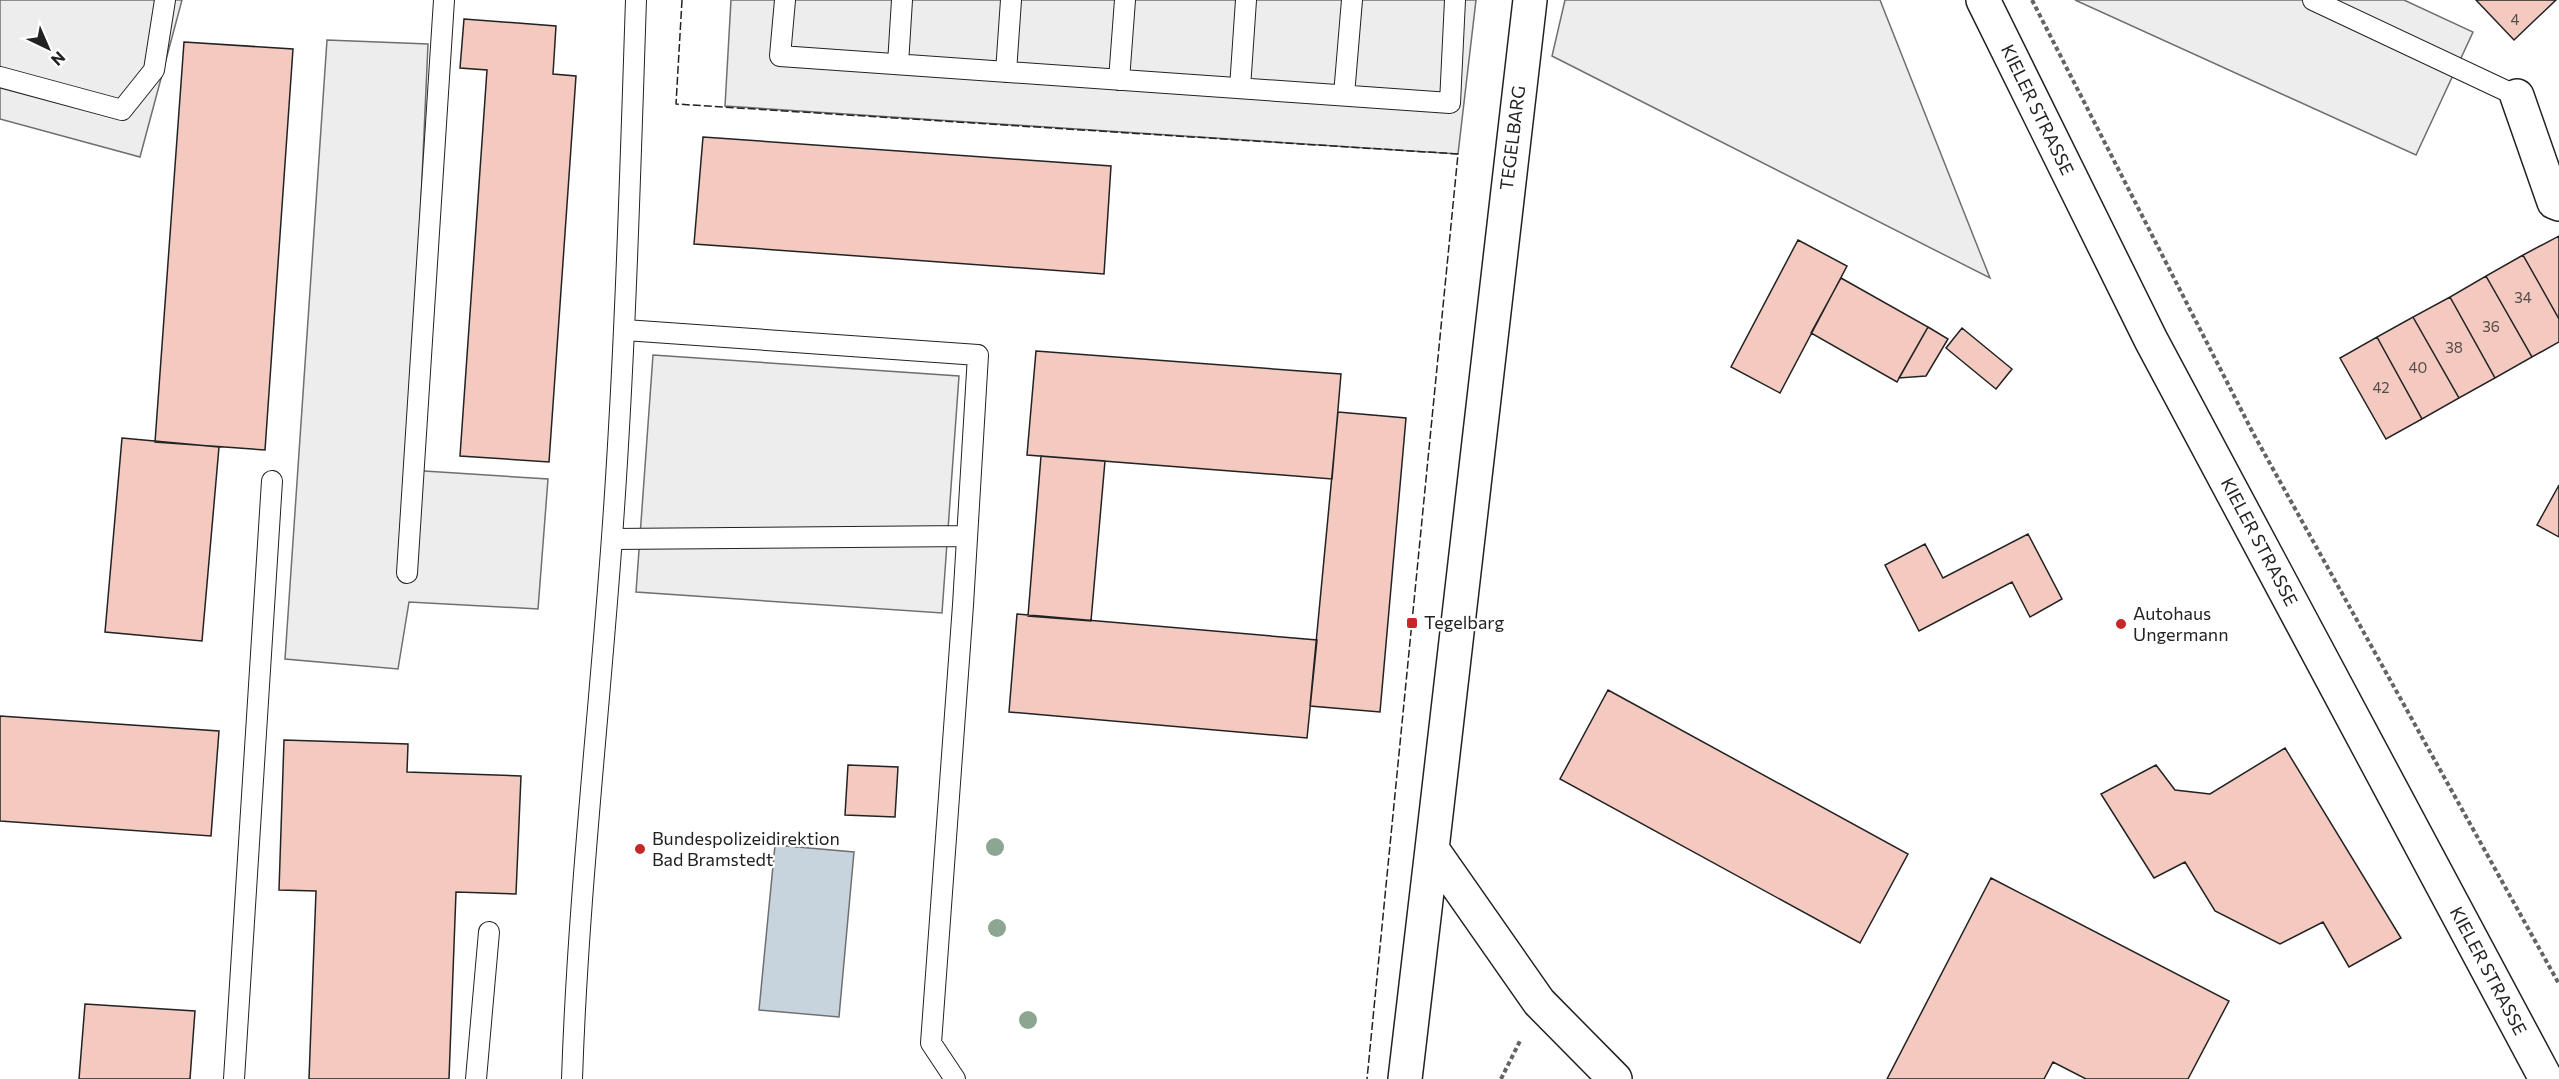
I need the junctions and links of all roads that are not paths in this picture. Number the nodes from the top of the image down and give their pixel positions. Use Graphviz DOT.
graph roads {
  1 [pos="165,0"];
  2 [pos="444,0"];
  3 [pos="636,0"];
  4 [pos="785,0"];
  5 [pos="902,0"];
  6 [pos="1011,0"];
  7 [pos="1125,0"];
  8 [pos="1246,0"];
  9 [pos="1352,0"];
  10 [pos="1455,0"];
  11 [pos="1530,0"];
  12 [pos="1983,0"];
  13 [pos="2313,0"];
  14 [pos="898,64"];
  15 [pos="1006,72"];
  16 [pos="0,77"];
  17 [pos="1119,80"];
  18 [pos="1240,88"];
  19 [pos="1344,95"];
  20 [pos="2517,96"];
  21 [pos="2559,204"];
  22 [pos="625,330"];
  23 [pos="272,481"];
  24 [pos="967,536"];
  25 [pos="612,539"];
  26 [pos="407,573"];
  27 [pos="1432,849"];
  28 [pos="489,932"];
  29 [pos="234,1079"];
  30 [pos="476,1079"];
  31 [pos="572,1079"];
  32 [pos="954,1079"];
  33 [pos="1405,1079"];
  34 [pos="1615,1079"];
  35 [pos="2546,1079"];
  1 -- 16 [label="lane"];
  2 -- 26 [label="lane"];
  3 -- 22 [label="lane"];
  4 -- 14 [label="lane"];
  5 -- 14 [label="lane"];
  6 -- 15 [label="lane"];
  7 -- 17 [label="lane"];
  8 -- 18 [label="lane"];
  9 -- 19 [label="lane"];
  10 -- 19 [label="lane"];
  11 -- 27 [label="street, TEGELBARG"];
  12 -- 35 [label="street, KIELER STRASSE"];
  13 -- 20 [label="lane"];
  14 -- 15 [label="lane"];
  15 -- 17 [label="lane"];
  17 -- 18 [label="lane"];
  18 -- 19 [label="lane"];
  20 -- 21 [label="street"];
  22 -- 24 [label="lane"];
  22 -- 25 [label="lane"];
  23 -- 29 [label="lane"];
  24 -- 25 [label="lane"];
  24 -- 32 [label="lane"];
  25 -- 31 [label="lane"];
  27 -- 33 [label="street, TEGELBARG"];
  27 -- 34 [label="street"];
  28 -- 30 [label="lane"];
}
